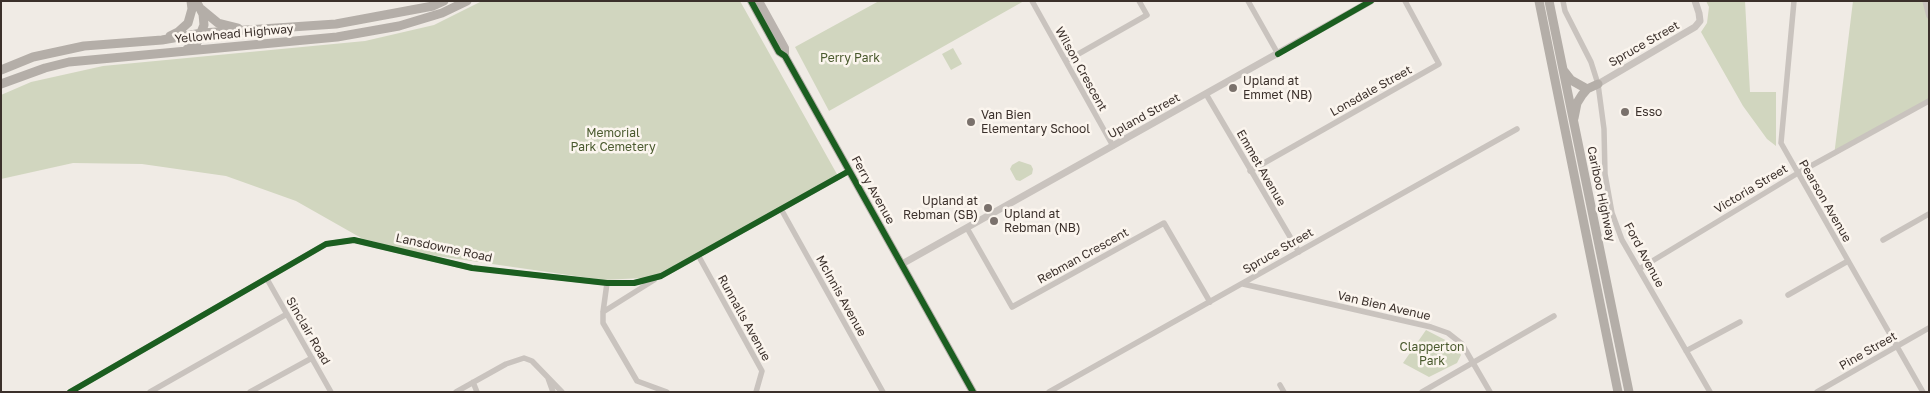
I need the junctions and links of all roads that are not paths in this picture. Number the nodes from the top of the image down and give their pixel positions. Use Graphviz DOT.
graph roads {
  1 [pos="191,1"];
  2 [pos="444,1"];
  3 [pos="467,1"];
  4 [pos="751,1"];
  5 [pos="759,1"];
  6 [pos="1032,1"];
  7 [pos="1139,1"];
  8 [pos="1248,1"];
  9 [pos="1371,1"];
  10 [pos="1405,1"];
  11 [pos="1539,1"];
  12 [pos="1548,1"];
  13 [pos="1563,1"];
  14 [pos="1695,1"];
  15 [pos="1794,1"];
  16 [pos="1925,1"];
  17 [pos="198,4"];
  18 [pos="435,4"];
  19 [pos="1929,16"];
  20 [pos="252,30"];
  21 [pos="202,34"];
  22 [pos="162,40"];
  23 [pos="185,51"];
  24 [pos="1278,54"];
  25 [pos="785,56"];
  26 [pos="1066,62"];
  27 [pos="1561,66"];
  28 [pos="1,70"];
  29 [pos="1,84"];
  30 [pos="1598,84"];
  31 [pos="1587,89"];
  32 [pos="1206,94"];
  33 [pos="1929,101"];
  34 [pos="1573,122"];
  35 [pos="1517,129"];
  36 [pos="1113,146"];
  37 [pos="850,171"];
  38 [pos="1250,171"];
  39 [pos="1798,173"];
  40 [pos="781,209"];
  41 [pos="1929,214"];
  42 [pos="967,228"];
  43 [pos="1883,240"];
  44 [pos="1299,252"];
  45 [pos="698,255"];
  46 [pos="1848,261"];
  47 [pos="902,264"];
  48 [pos="1639,269"];
  49 [pos="661,276"];
  50 [pos="267,279"];
  51 [pos="607,283"];
  52 [pos="1243,284"];
  53 [pos="1788,295"];
  54 [pos="1210,302"];
  55 [pos="602,312"];
  56 [pos="287,314"];
  57 [pos="1554,316"];
  58 [pos="1740,322"];
  59 [pos="1929,328"];
  60 [pos="1897,346"];
  61 [pos="1686,351"];
  62 [pos="312,358"];
  63 [pos="1473,362"];
  64 [pos="546,374"];
  65 [pos="473,382"];
  66 [pos="1280,385"];
  67 [pos="77,390"];
  68 [pos="70,392"];
  69 [pos="150,392"];
  70 [pos="250,392"];
  71 [pos="331,392"];
  72 [pos="456,392"];
  73 [pos="477,392"];
  74 [pos="553,392"];
  75 [pos="562,392"];
  76 [pos="667,392"];
  77 [pos="756,392"];
  78 [pos="883,392"];
  79 [pos="973,392"];
  80 [pos="1050,392"];
  81 [pos="1284,392"];
  82 [pos="1422,392"];
  83 [pos="1490,392"];
  84 [pos="1618,392"];
  85 [pos="1629,392"];
  86 [pos="1710,392"];
  87 [pos="1817,392"];
  88 [pos="1923,392"];
  1 -- 22 [label="highway"];
  2 -- 18 [label="highway, Yellowhead Highway"];
  3 -- 23 [label="highway, Yellowhead Highway"];
  4 -- 25 [label="main road, Ferry Avenue"];
  5 -- 25 [label="main road, Ferry Avenue"];
  6 -- 26 [label="street, Wilson Crescent"];
  7 -- 26 [label="street"];
  8 -- 24 [label="street"];
  9 -- 24 [label="street, Upland Street"];
  10 -- 38 [label="street, Lonsdale Street"];
  11 -- 84 [label="highway, Cariboo Highway"];
  12 -- 27 [label="highway, Cariboo Highway"];
  13 -- 30 [label="street, Ford Avenue"];
  14 -- 30 [label="street, Spruce Street"];
  15 -- 39 [label="street, Pearson Avenue"];
  16 -- 19 [label="street"];
  17 -- 20 [label="highway"];
  17 -- 21 [label="highway"];
  18 -- 20 [label="highway, Yellowhead Highway"];
  20 -- 21 [label="highway, Yellowhead Highway"];
  21 -- 22 [label="highway, Yellowhead Highway"];
  21 -- 23 [label="highway"];
  22 -- 28 [label="highway, Yellowhead Highway"];
  23 -- 29 [label="highway, Yellowhead Highway"];
  24 -- 32 [label="street, Upland Street"];
  25 -- 37 [label="main road, Ferry Avenue"];
  26 -- 36 [label="street, Wilson Crescent"];
  27 -- 31 [label="highway"];
  27 -- 34 [label="highway, Cariboo Highway"];
  30 -- 31 [label="highway"];
  30 -- 48 [label="street, Ford Avenue"];
  31 -- 34 [label="highway"];
  32 -- 36 [label="street, Upland Street"];
  32 -- 38 [label="street, Emmet Avenue"];
  33 -- 39 [label="street, Victoria Street"];
  34 -- 85 [label="highway, Cariboo Highway"];
  35 -- 44 [label="street, Spruce Street"];
  36 -- 42 [label="street, Upland Street"];
  37 -- 40 [label="street, Lansdowne Road"];
  37 -- 47 [label="main road, Ferry Avenue"];
  38 -- 44 [label="street, Emmet Avenue"];
  39 -- 46 [label="street, Pearson Avenue"];
  39 -- 48 [label="street, Victoria Street"];
  40 -- 45 [label="street, Lansdowne Road"];
  40 -- 78 [label="street, McInnis Avenue"];
  41 -- 43 [label="street"];
  42 -- 47 [label="street, Upland Street"];
  42 -- 54 [label="street, Rebman Crescent"];
  44 -- 52 [label="street, Spruce Street"];
  45 -- 49 [label="street, Lansdowne Road"];
  45 -- 77 [label="street, Runnalls Avenue"];
  46 -- 53 [label="street"];
  46 -- 60 [label="street, Pearson Avenue"];
  47 -- 79 [label="main road, Ferry Avenue"];
  48 -- 61 [label="street, Ford Avenue"];
  49 -- 51 [label="street, Lansdowne Road"];
  49 -- 55 [label="street"];
  50 -- 51 [label="street, Lansdowne Road"];
  50 -- 56 [label="street, Sinclair Road"];
  50 -- 67 [label="street, Lansdowne Road"];
  51 -- 55 [label="street"];
  52 -- 54 [label="street, Spruce Street"];
  52 -- 63 [label="street, Van Bien Avenue"];
  54 -- 80 [label="street, Spruce Street"];
  55 -- 76 [label="street"];
  56 -- 62 [label="street, Sinclair Road"];
  56 -- 69 [label="street"];
  57 -- 63 [label="street"];
  58 -- 61 [label="street"];
  59 -- 60 [label="street, Pine Street"];
  60 -- 87 [label="street, Pine Street"];
  60 -- 88 [label="street, Pearson Avenue"];
  61 -- 86 [label="street, Ford Avenue"];
  62 -- 70 [label="street"];
  62 -- 71 [label="street, Sinclair Road"];
  63 -- 82 [label="street"];
  63 -- 83 [label="street, Van Bien Avenue"];
  64 -- 65 [label="street"];
  64 -- 74 [label="street"];
  64 -- 75 [label="street"];
  65 -- 72 [label="street"];
  65 -- 73 [label="street"];
  66 -- 81 [label="street"];
  67 -- 68 [label="street, Lansdowne Road"];
}
